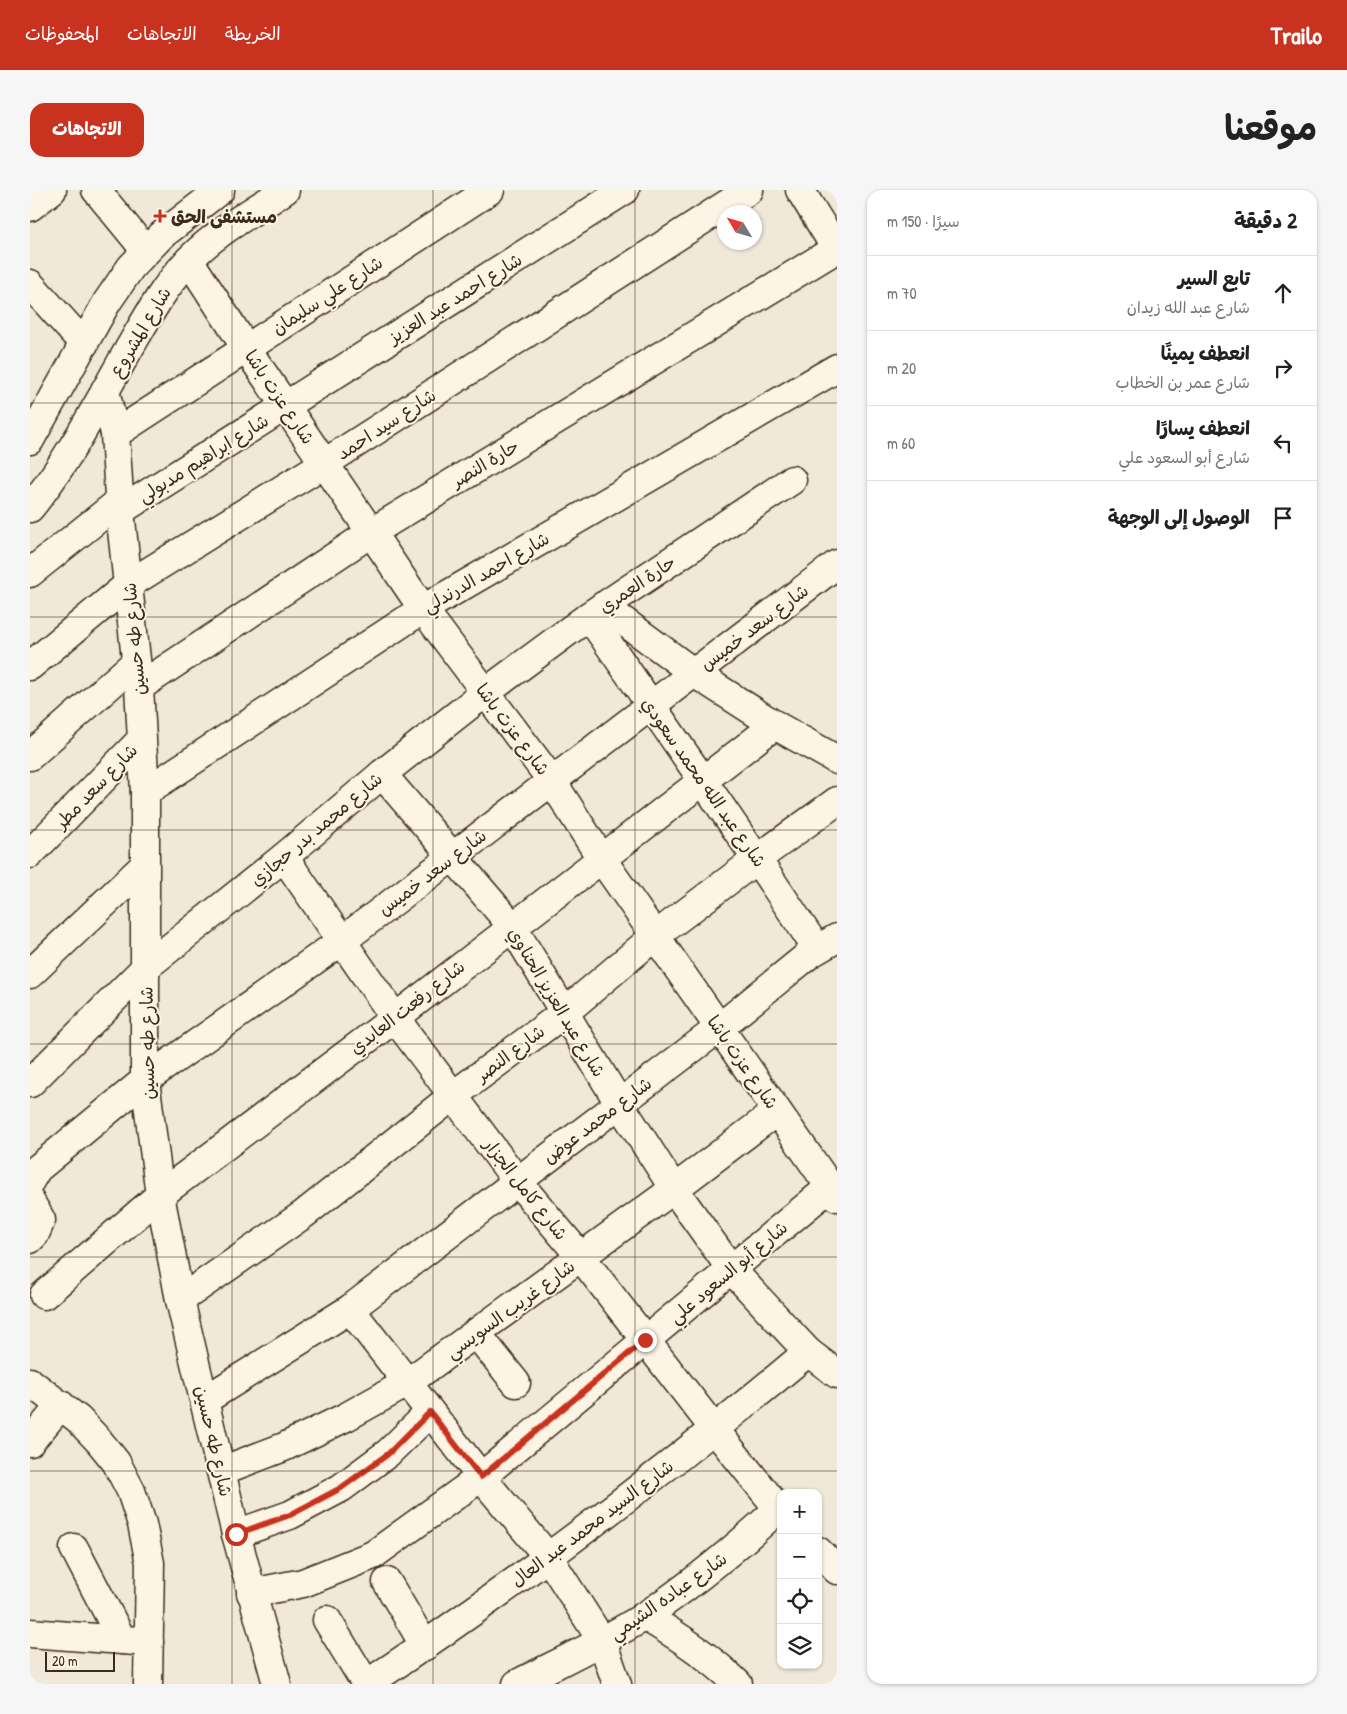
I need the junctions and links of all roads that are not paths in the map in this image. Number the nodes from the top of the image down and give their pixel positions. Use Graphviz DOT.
graph roads {
  1 [pos="52,190"];
  2 [pos="96,190"];
  3 [pos="220,190"];
  4 [pos="285,190"];
  5 [pos="490,190"];
  6 [pos="624,190"];
  7 [pos="749,190"];
  8 [pos="800,190"];
  9 [pos="30,207"];
  10 [pos="836,249"];
  11 [pos="146,251"];
  12 [pos="189,260"];
  13 [pos="30,284"];
  14 [pos="84,344"];
  15 [pos="246,348"];
  16 [pos="837,368"];
  17 [pos="105,390"];
  18 [pos="286,406"];
  19 [pos="115,434"];
  20 [pos="30,440"];
  21 [pos="325,463"];
  22 [pos="792,480"];
  23 [pos="120,506"];
  24 [pos="30,508"];
  25 [pos="372,532"];
  26 [pos="837,564"];
  27 [pos="30,573"];
  28 [pos="129,584"];
  29 [pos="423,609"];
  30 [pos="596,611"];
  31 [pos="30,666"];
  32 [pos="694,672"];
  33 [pos="138,674"];
  34 [pos="486,692"];
  35 [pos="651,705"];
  36 [pos="775,725"];
  37 [pos="141,740"];
  38 [pos="30,756"];
  39 [pos="837,760"];
  40 [pos="382,774"];
  41 [pos="552,781"];
  42 [pos="702,781"];
  43 [pos="145,792"];
  44 [pos="837,800"];
  45 [pos="30,854"];
  46 [pos="453,856"];
  47 [pos="284,857"];
  48 [pos="601,858"];
  49 [pos="757,858"];
  50 [pos="144,866"];
  51 [pos="512,926"];
  52 [pos="655,936"];
  53 [pos="343,940"];
  54 [pos="827,943"];
  55 [pos="146,967"];
  56 [pos="30,974"];
  57 [pos="564,1013"];
  58 [pos="395,1018"];
  59 [pos="719,1028"];
  60 [pos="145,1080"];
  61 [pos="30,1083"];
  62 [pos="454,1094"];
  63 [pos="619,1104"];
  64 [pos="777,1111"];
  65 [pos="30,1181"];
  66 [pos="517,1181"];
  67 [pos="674,1189"];
  68 [pos="834,1192"];
  69 [pos="160,1196"];
  70 [pos="30,1201"];
  71 [pos="30,1239"];
  72 [pos="581,1257"];
  73 [pos="731,1269"];
  74 [pos="44,1295"];
  75 [pos="180,1300"];
  76 [pos="350,1309"];
  77 [pos="476,1333"];
  78 [pos="645,1340"];
  79 [pos="808,1352"];
  80 [pos="837,1374"];
  81 [pos="30,1382"];
  82 [pos="408,1383"];
  83 [pos="516,1383"];
  84 [pos="205,1400"];
  85 [pos="61,1405"];
  86 [pos="430,1412"];
  87 [pos="715,1430"];
  88 [pos="30,1442"];
  89 [pos="221,1471"];
  90 [pos="481,1477"];
  91 [pos="777,1508"];
  92 [pos="777,1512"];
  93 [pos="236,1534"];
  94 [pos="74,1548"];
  95 [pos="822,1555"];
  96 [pos="548,1558"];
  97 [pos="837,1570"];
  98 [pos="387,1582"];
  99 [pos="251,1593"];
  100 [pos="644,1616"];
  101 [pos="327,1620"];
  102 [pos="30,1633"];
  103 [pos="122,1640"];
  104 [pos="602,1641"];
  105 [pos="149,1642"];
  106 [pos="425,1646"];
  107 [pos="540,1679"];
  108 [pos="143,1682"];
  109 [pos="277,1684"];
  110 [pos="366,1684"];
  111 [pos="617,1684"];
  112 [pos="738,1684"];
  1 -- 9 [label="street"];
  2 -- 11 [label="street"];
  3 -- 11 [label="street"];
  4 -- 12 [label="street, شارع المشروع"];
  5 -- 15 [label="street, شارع علي سليمان"];
  6 -- 18 [label="street, شارع احمد عبد العزيز"];
  7 -- 21 [label="street, شارع سيد احمد"];
  8 -- 10 [label="street"];
  10 -- 25 [label="street, حارة النصر"];
  11 -- 14 [label="street"];
  12 -- 15 [label="street, شارع عزت باشا"];
  12 -- 17 [label="street, شارع المشروع"];
  13 -- 14 [label="street"];
  14 -- 20 [label="street"];
  15 -- 18 [label="street, شارع عزت باشا"];
  15 -- 19 [label="street, شارع علي سليمان"];
  16 -- 29 [label="street, شارع احمد الدرندلي"];
  17 -- 19 [label="street, شارع طه حسين"];
  17 -- 24 [label="street, شارع المشروع"];
  18 -- 21 [label="street, شارع عزت باشا"];
  18 -- 23 [label="street, شارع ابراهيم مدبولي"];
  19 -- 23 [label="street, شارع طه حسين"];
  21 -- 25 [label="street, شارع عزت باشا"];
  21 -- 28 [label="street, شارع سيد احمد"];
  22 -- 30 [label="street, حارة العمري"];
  23 -- 27 [label="street, شارع ابراهيم مدبولي"];
  23 -- 28 [label="street, شارع طه حسين"];
  25 -- 29 [label="street, شارع عزت باشا"];
  25 -- 33 [label="street, حارة النصر"];
  26 -- 32 [label="street, شارع سعد خميس"];
  28 -- 31 [label="street, شارع سيد احمد"];
  28 -- 33 [label="street, شارع طه حسين"];
  29 -- 34 [label="street, شارع عزت باشا"];
  29 -- 43 [label="street, شارع احمد الدرندلي"];
  30 -- 32 [label="street"];
  30 -- 34 [label="street, حارة العمري"];
  30 -- 35 [label="street, شارع عبد الله محمد سعودي"];
  32 -- 35 [label="street, شارع سعد خميس"];
  32 -- 36 [label="street"];
  33 -- 37 [label="street, شارع طه حسين"];
  33 -- 38 [label="street, حارة النصر"];
  34 -- 40 [label="street, شارع محمد بدر حجازي"];
  34 -- 41 [label="street, شارع عزت باشا"];
  35 -- 41 [label="street, شارع سعد خميس"];
  35 -- 42 [label="street, شارع عبد الله محمد سعودي"];
  36 -- 39 [label="street"];
  36 -- 42 [label="street, شارع رفعت العابدي"];
  37 -- 43 [label="street, شارع طه حسين"];
  37 -- 45 [label="street, شارع سعد مطر"];
  40 -- 46 [label="street, شارع عبد العزيز الحناوي"];
  40 -- 47 [label="street, شارع محمد بدر حجازي"];
  41 -- 46 [label="street, شارع سعد خميس"];
  41 -- 48 [label="street, شارع عزت باشا"];
  42 -- 48 [label="street, شارع رفعت العابدي"];
  42 -- 49 [label="street, شارع عبد الله محمد سعودي"];
  43 -- 50 [label="street, شارع طه حسين"];
  44 -- 49 [label="street, شارع النصر"];
  46 -- 51 [label="street, شارع عبد العزيز الحناوي"];
  46 -- 53 [label="street, شارع سعد خميس"];
  47 -- 53 [label="street, شارع كامل الجزار"];
  47 -- 55 [label="street, شارع محمد بدر حجازي"];
  48 -- 51 [label="street, شارع رفعت العابدي"];
  48 -- 52 [label="street, شارع عزت باشا"];
  49 -- 52 [label="street, شارع النصر"];
  49 -- 54 [label="street, شارع عبد الله محمد سعودي"];
  50 -- 55 [label="street, شارع طه حسين"];
  50 -- 56 [label="street"];
  51 -- 57 [label="street, شارع عبد العزيز الحناوي"];
  51 -- 58 [label="street, شارع رفعت العابدي"];
  52 -- 57 [label="street, شارع النصر"];
  52 -- 59 [label="street, شارع عزت باشا"];
  53 -- 58 [label="street, شارع كامل الجزار"];
  53 -- 60 [label="street, شارع سعد خميس"];
  54 -- 59 [label="street, شارع محمد عوض"];
  55 -- 60 [label="street, شارع طه حسين"];
  55 -- 61 [label="street, شارع محمد بدر حجازي"];
  57 -- 62 [label="street, شارع النصر"];
  57 -- 63 [label="street, شارع عبد العزيز الحناوي"];
  58 -- 62 [label="street, شارع كامل الجزار"];
  58 -- 69 [label="street, شارع رفعت العابدي"];
  59 -- 63 [label="street, شارع محمد عوض"];
  59 -- 64 [label="street, شارع عزت باشا"];
  60 -- 65 [label="street, شارع سعد خميس"];
  60 -- 69 [label="street, شارع طه حسين"];
  62 -- 66 [label="street, شارع كامل الجزار"];
  62 -- 75 [label="street, شارع النصر"];
  63 -- 66 [label="street, شارع محمد عوض"];
  63 -- 67 [label="street, شارع عبد العزيز الحناوي"];
  64 -- 67 [label="street, شارع غريب السويسي"];
  64 -- 68 [label="street, شارع عزت باشا"];
  66 -- 72 [label="street, شارع كامل الجزار"];
  66 -- 76 [label="street, شارع محمد عوض"];
  67 -- 72 [label="street, شارع غريب السويسي"];
  67 -- 73 [label="street, شارع عبد العزيز الحناوي"];
  68 -- 73 [label="street, شارع أبو السعود علي"];
  69 -- 74 [label="street, شارع رفعت العابدي"];
  69 -- 75 [label="street, شارع طه حسين"];
  70 -- 71 [label="street"];
  72 -- 77 [label="street, شارع غريب السويسي"];
  72 -- 78 [label="street, شارع كامل الجزار"];
  73 -- 78 [label="street, شارع أبو السعود علي"];
  73 -- 79 [label="street, شارع عبد العزيز الحناوي"];
  75 -- 84 [label="street, شارع طه حسين"];
  76 -- 82 [label="street"];
  76 -- 84 [label="street, شارع محمد عوض"];
  77 -- 82 [label="street, شارع غريب السويسي"];
  77 -- 83 [label="street"];
  78 -- 87 [label="street, شارع كامل الجزار"];
  78 -- 90 [label="street, شارع أبو السعود علي"];
  79 -- 80 [label="street, شارع عبد العزيز الحناوي"];
  79 -- 87 [label="street, شارع السيد محمد عبد العال"];
  81 -- 85 [label="street"];
  82 -- 86 [label="street"];
  82 -- 89 [label="street, شارع غريب السويسي"];
  84 -- 89 [label="street, شارع طه حسين"];
  85 -- 88 [label="street"];
  85 -- 105 [label="street"];
  86 -- 90 [label="street"];
  86 -- 93 [label="street"];
  87 -- 91 [label="street, شارع كامل الجزار"];
  87 -- 96 [label="street, شارع السيد محمد عبد العال"];
  89 -- 93 [label="street, شارع طه حسين"];
  90 -- 96 [label="street"];
  90 -- 99 [label="street, شارع أبو السعود علي"];
  92 -- 100 [label="street, شارع عباده الشيمي"];
  93 -- 99 [label="street, شارع طه حسين"];
  94 -- 103 [label="street"];
  95 -- 97 [label="street"];
  96 -- 104 [label="street"];
  96 -- 106 [label="street, شارع السيد محمد عبد العال"];
  98 -- 106 [label="street"];
  99 -- 109 [label="street, شارع طه حسين"];
  100 -- 104 [label="street, شارع عباده الشيمي"];
  100 -- 112 [label="street"];
  101 -- 110 [label="street"];
  102 -- 103 [label="street"];
  103 -- 105 [label="street"];
  104 -- 107 [label="street, شارع عباده الشيمي"];
  104 -- 111 [label="street"];
  105 -- 108 [label="street"];
  106 -- 110 [label="street, شارع السيد محمد عبد العال"];
}
